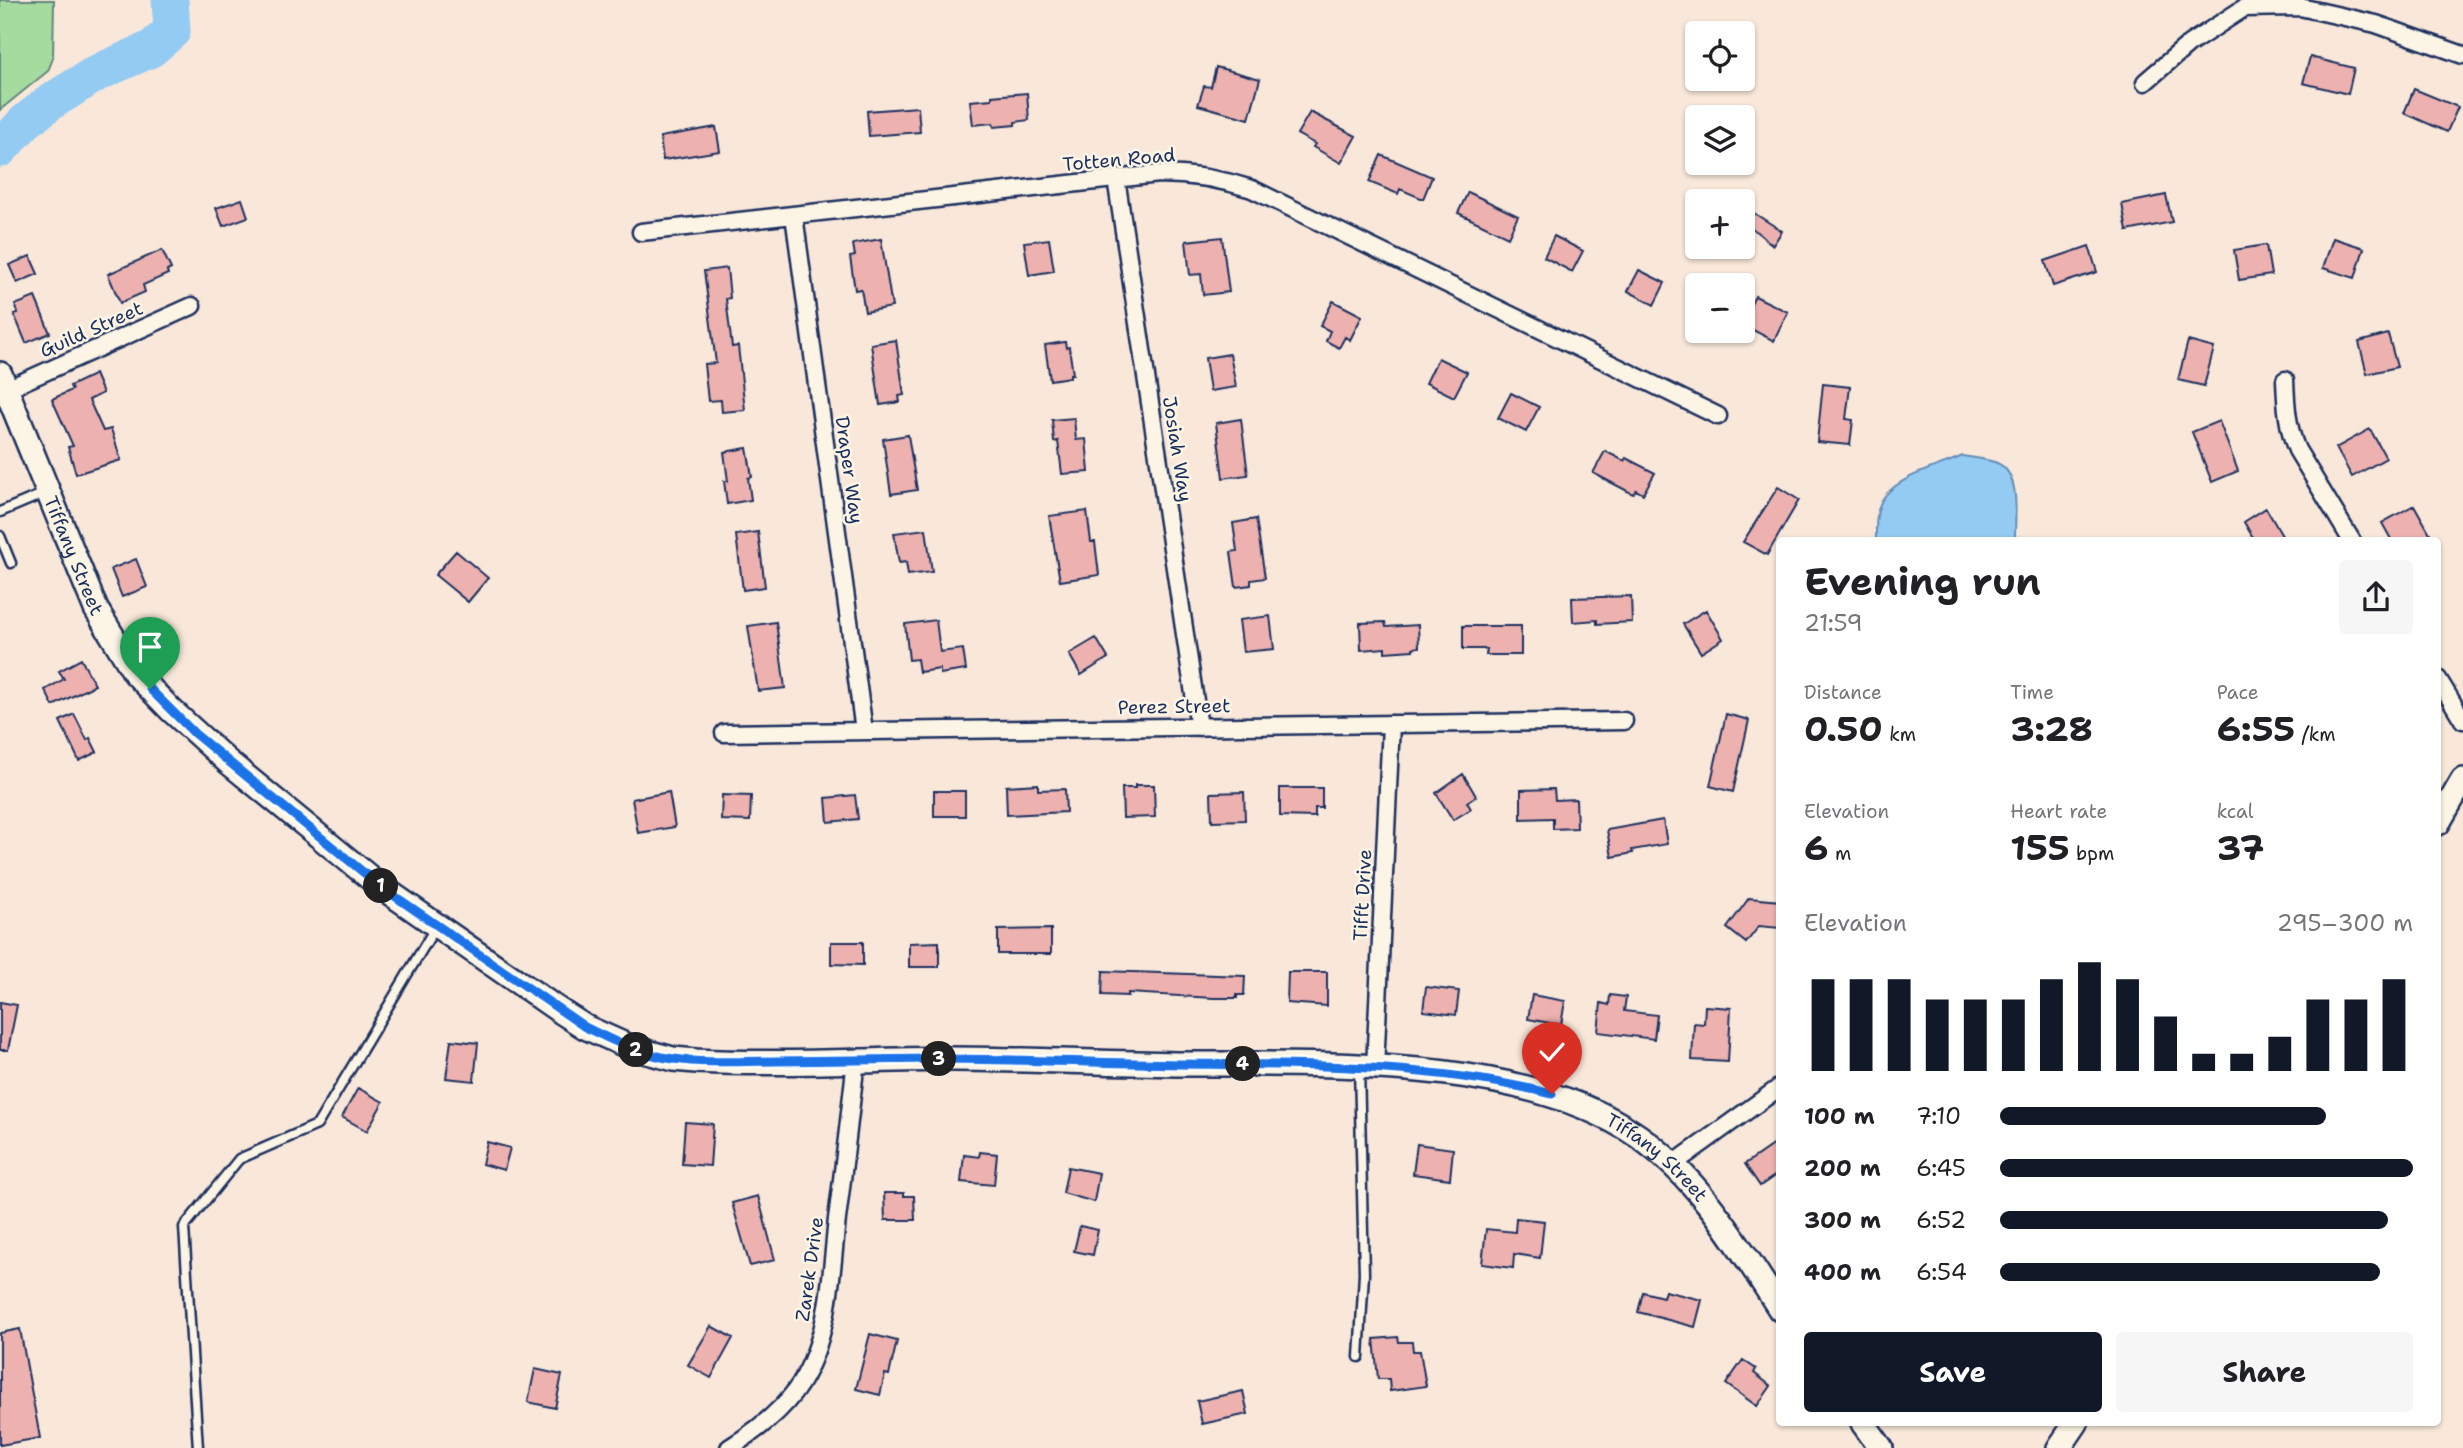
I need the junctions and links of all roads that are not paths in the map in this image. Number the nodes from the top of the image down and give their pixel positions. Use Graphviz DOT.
graph roads {
  1 [pos="2242,4"];
  2 [pos="2463,55"];
  3 [pos="2145,82"];
  4 [pos="1116,178"];
  5 [pos="794,215"];
  6 [pos="641,232"];
  7 [pos="192,306"];
  8 [pos="2285,380"];
  9 [pos="2,386"];
  10 [pos="1718,416"];
  11 [pos="48,492"];
  12 [pos="0,512"];
  13 [pos="0,536"];
  14 [pos="2351,537"];
  15 [pos="11,563"];
  16 [pos="2441,684"];
  17 [pos="2463,720"];
  18 [pos="1624,721"];
  19 [pos="1391,724"];
  20 [pos="1199,727"];
  21 [pos="864,731"];
  22 [pos="724,733"];
  23 [pos="2463,780"];
  24 [pos="2441,818"];
  25 [pos="437,925"];
  26 [pos="856,1060"];
  27 [pos="1367,1068"];
  28 [pos="1776,1090"];
  29 [pos="1672,1165"];
  30 [pos="1776,1304"];
  31 [pos="1359,1357"];
  32 [pos="1865,1426"];
  33 [pos="2074,1426"];
  34 [pos="198,1448"];
  35 [pos="729,1448"];
  36 [pos="1881,1448"];
  37 [pos="2059,1448"];
  1 -- 2 [label="street"];
  1 -- 3 [label="street"];
  4 -- 5 [label="street, Totten Road"];
  4 -- 10 [label="street, Totten Road"];
  4 -- 20 [label="street, Josiah Way"];
  5 -- 6 [label="street, Totten Road"];
  5 -- 21 [label="street, Draper Way"];
  7 -- 9 [label="street, Guild Street"];
  8 -- 14 [label="street"];
  9 -- 11 [label="street, Tiffany Street"];
  11 -- 12 [label="lane"];
  11 -- 25 [label="street, Tiffany Street"];
  13 -- 15 [label="lane"];
  16 -- 17 [label="street"];
  18 -- 19 [label="street, Perez Street"];
  19 -- 20 [label="street, Perez Street"];
  19 -- 27 [label="street, Tifft Drive"];
  20 -- 21 [label="street, Perez Street"];
  21 -- 22 [label="street, Perez Street"];
  23 -- 24 [label="street"];
  25 -- 26 [label="street, Tiffany Street"];
  25 -- 34 [label="lane"];
  26 -- 27 [label="street, Tiffany Street"];
  26 -- 35 [label="street, Zarek Drive"];
  27 -- 29 [label="street, Tiffany Street"];
  27 -- 31 [label="lane"];
  28 -- 29 [label="street"];
  29 -- 30 [label="street, Tiffany Street"];
  32 -- 36 [label="street"];
  33 -- 37 [label="street"];
}
